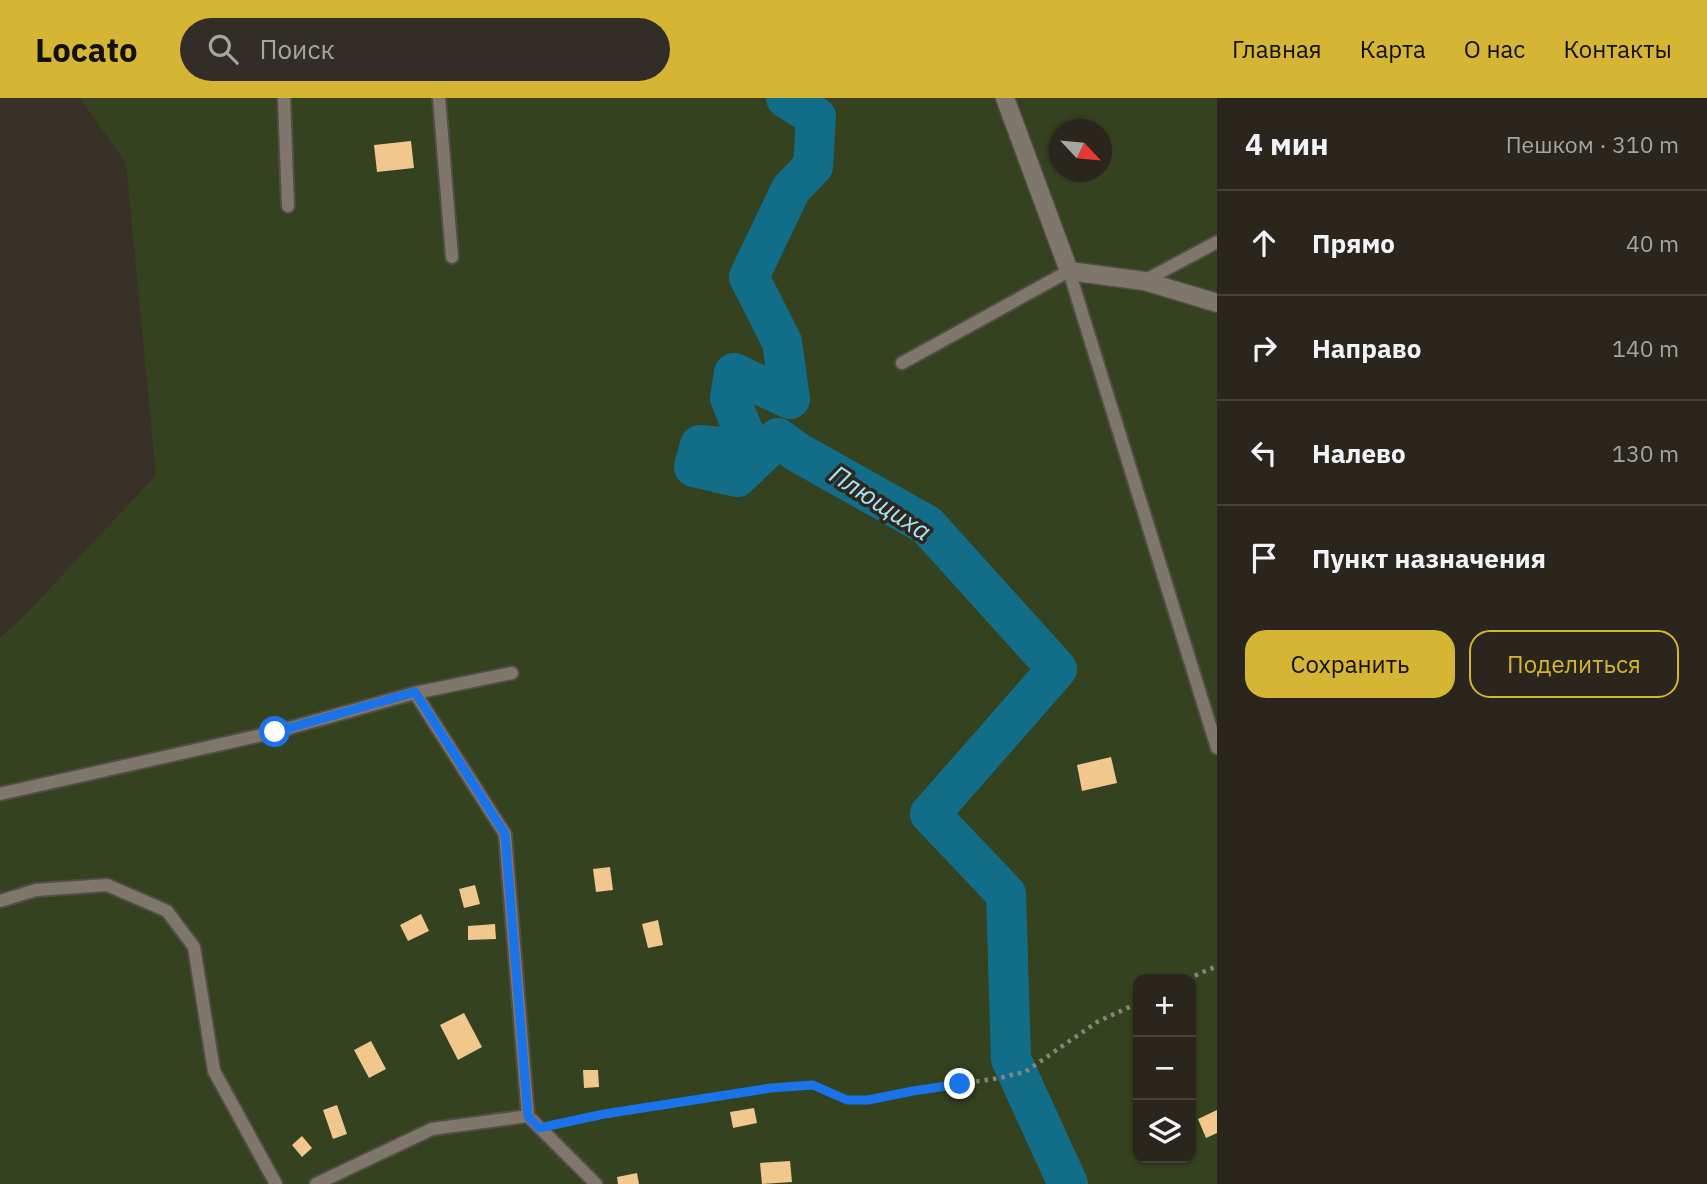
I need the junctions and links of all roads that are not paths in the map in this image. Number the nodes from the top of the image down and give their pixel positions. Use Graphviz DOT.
graph roads {
  1 [pos="284,98"];
  2 [pos="439,98"];
  3 [pos="1005,98"];
  4 [pos="288,206"];
  5 [pos="1217,242"];
  6 [pos="452,257"];
  7 [pos="1069,271"];
  8 [pos="1144,281"];
  9 [pos="1217,303"];
  10 [pos="902,363"];
  11 [pos="512,673"];
  12 [pos="415,692"];
  13 [pos="1217,748"];
  14 [pos="0,794"];
  15 [pos="0,901"];
  16 [pos="528,1116"];
  17 [pos="276,1184"];
  18 [pos="316,1184"];
  19 [pos="596,1184"];
  1 -- 4 [label="lane"];
  2 -- 6 [label="lane"];
  3 -- 7 [label="street"];
  5 -- 8 [label="lane"];
  7 -- 8 [label="street"];
  7 -- 10 [label="lane"];
  7 -- 13 [label="lane"];
  8 -- 9 [label="street"];
  11 -- 12 [label="lane"];
  12 -- 14 [label="lane"];
  12 -- 16 [label="lane"];
  15 -- 17 [label="lane"];
  16 -- 18 [label="lane"];
  16 -- 19 [label="lane"];
}
